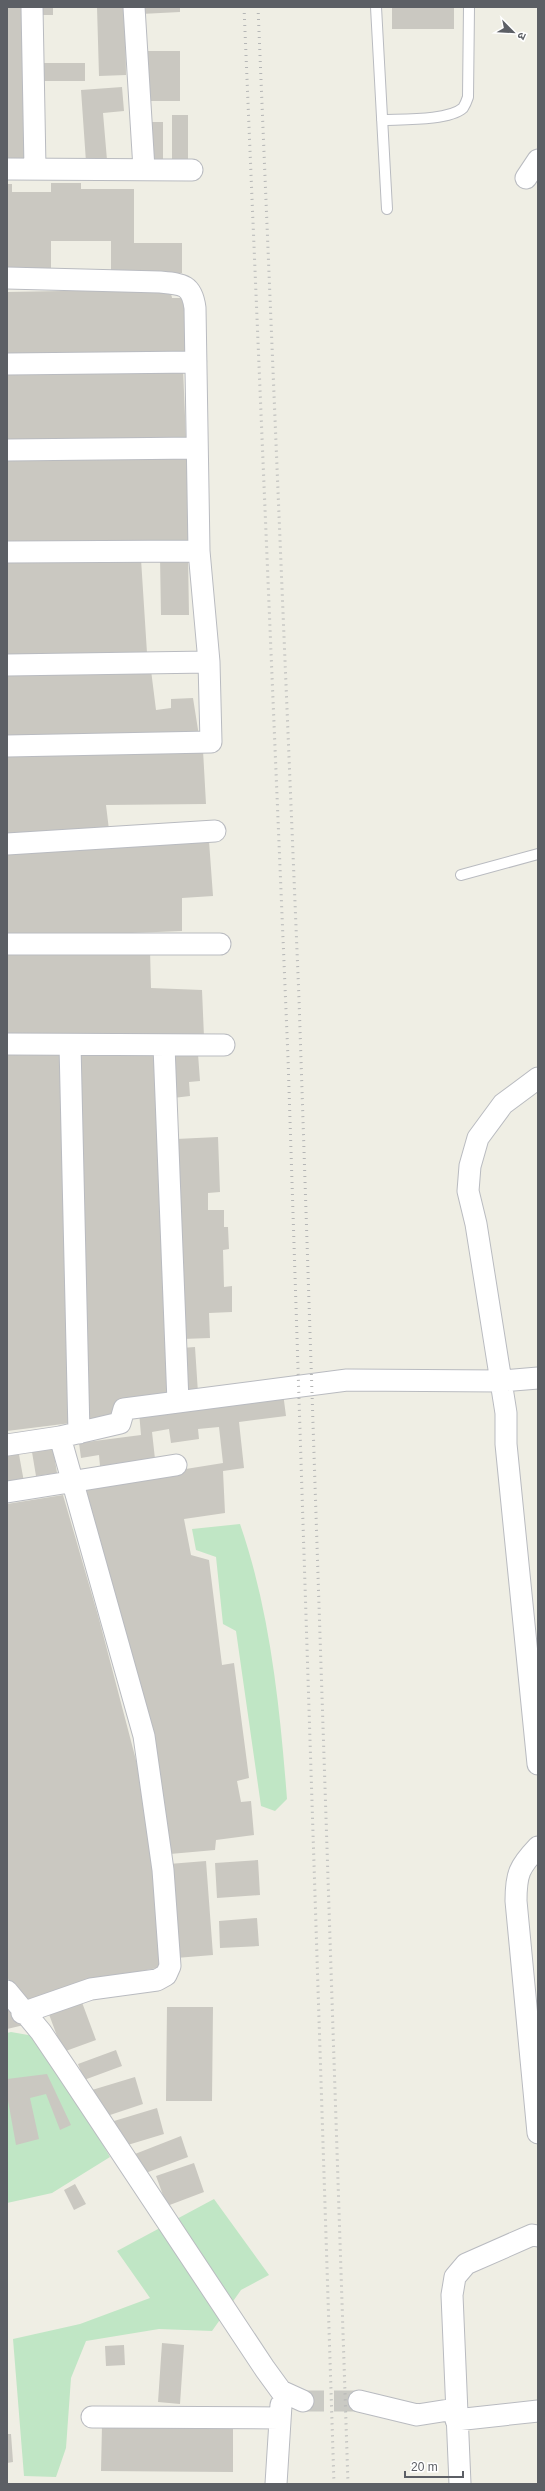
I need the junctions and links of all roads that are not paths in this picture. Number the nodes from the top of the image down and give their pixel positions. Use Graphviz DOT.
graph roads {
  1 [pos="32,7"];
  2 [pos="134,7"];
  3 [pos="376,7"];
  4 [pos="469,7"];
  5 [pos="382,120"];
  6 [pos="538,160"];
  7 [pos="35,168"];
  8 [pos="7,169"];
  9 [pos="144,169"];
  10 [pos="192,170"];
  11 [pos="526,178"];
  12 [pos="387,209"];
  13 [pos="7,278"];
  14 [pos="196,362"];
  15 [pos="7,364"];
  16 [pos="197,448"];
  17 [pos="7,450"];
  18 [pos="199,551"];
  19 [pos="7,552"];
  20 [pos="209,662"];
  21 [pos="7,665"];
  22 [pos="7,746"];
  23 [pos="215,831"];
  24 [pos="7,844"];
  25 [pos="538,854"];
  26 [pos="460,875"];
  27 [pos="7,944"];
  28 [pos="220,944"];
  29 [pos="7,1044"];
  30 [pos="70,1045"];
  31 [pos="224,1045"];
  32 [pos="164,1046"];
  33 [pos="538,1078"];
  34 [pos="538,1378"];
  35 [pos="501,1381"];
  36 [pos="178,1402"];
  37 [pos="70,1435"];
  38 [pos="7,1445"];
  39 [pos="176,1465"];
  40 [pos="71,1480"];
  41 [pos="7,1492"];
  42 [pos="538,1764"];
  43 [pos="538,1847"];
  44 [pos="7,1991"];
  45 [pos="22,2013"];
  46 [pos="538,2133"];
  47 [pos="538,2236"];
  48 [pos="282,2391"];
  49 [pos="303,2401"];
  50 [pos="359,2401"];
  51 [pos="538,2411"];
  52 [pos="456,2415"];
  53 [pos="92,2417"];
  54 [pos="280,2418"];
  55 [pos="276,2484"];
  56 [pos="460,2484"];
  1 -- 7 [label="street"];
  2 -- 9 [label="street"];
  3 -- 5 [label="lane"];
  4 -- 5 [label="lane"];
  5 -- 12 [label="lane"];
  6 -- 11 [label="street"];
  7 -- 8 [label="street"];
  7 -- 9 [label="street"];
  9 -- 10 [label="street"];
  13 -- 14 [label="street"];
  14 -- 15 [label="street"];
  14 -- 16 [label="street"];
  16 -- 17 [label="street"];
  16 -- 18 [label="street"];
  18 -- 19 [label="street"];
  18 -- 20 [label="street"];
  20 -- 21 [label="street"];
  20 -- 22 [label="street"];
  23 -- 24 [label="street"];
  25 -- 26 [label="lane"];
  27 -- 28 [label="street"];
  29 -- 30 [label="street"];
  30 -- 32 [label="street"];
  30 -- 37 [label="street"];
  31 -- 32 [label="street"];
  32 -- 36 [label="street"];
  33 -- 35 [label="street"];
  34 -- 35 [label="street"];
  35 -- 36 [label="street"];
  35 -- 42 [label="street"];
  36 -- 37 [label="street"];
  37 -- 38 [label="street"];
  37 -- 40 [label="street"];
  39 -- 40 [label="street"];
  40 -- 41 [label="street"];
  40 -- 45 [label="street"];
  43 -- 46 [label="street"];
  44 -- 45 [label="street"];
  45 -- 48 [label="street"];
  47 -- 52 [label="street"];
  48 -- 49 [label="street"];
  48 -- 54 [label="street"];
  50 -- 52 [label="street"];
  51 -- 52 [label="street"];
  52 -- 56 [label="street"];
  53 -- 54 [label="street"];
  54 -- 55 [label="street"];
}
